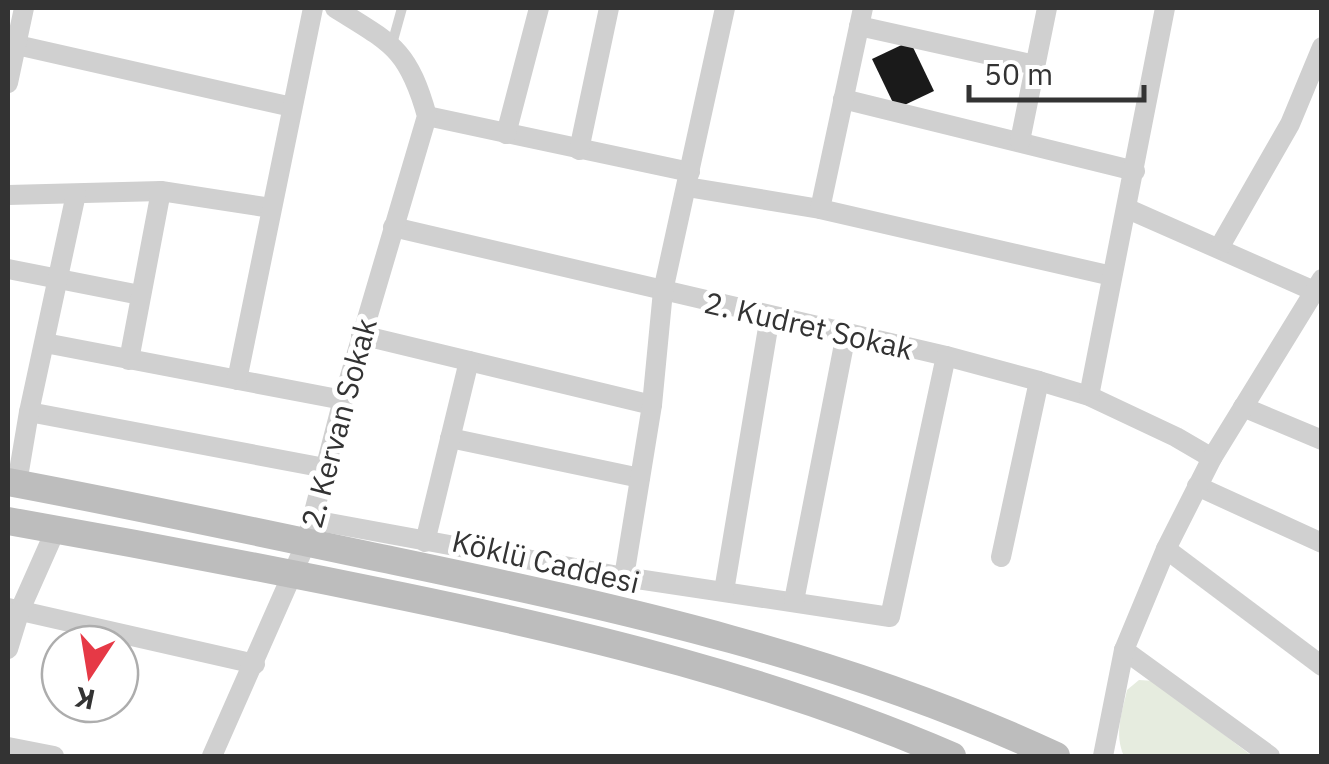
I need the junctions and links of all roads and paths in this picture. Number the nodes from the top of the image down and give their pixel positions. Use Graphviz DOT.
graph roads {
  1 [pos="24,8"];
  2 [pos="313,8"];
  3 [pos="335,8"];
  4 [pos="402,8"];
  5 [pos="539,8"];
  6 [pos="609,8"];
  7 [pos="725,8"];
  8 [pos="1047,8"];
  9 [pos="1165,8"];
  10 [pos="861,16"];
  11 [pos="11,44"];
  12 [pos="392,44"];
  13 [pos="1322,48"];
  14 [pos="1035,65"];
  15 [pos="8,82"];
  16 [pos="843,99"];
  17 [pos="292,107"];
  18 [pos="426,116"];
  19 [pos="506,134"];
  20 [pos="1020,141"];
  21 [pos="579,150"];
  22 [pos="1135,171"];
  23 [pos="688,180"];
  24 [pos="161,191"];
  25 [pos="76,194"];
  26 [pos="8,195"];
  27 [pos="271,208"];
  28 [pos="820,209"];
  29 [pos="1128,209"];
  30 [pos="393,227"];
  31 [pos="1220,248"];
  32 [pos="8,269"];
  33 [pos="1112,276"];
  34 [pos="58,278"];
  35 [pos="1318,285"];
  36 [pos="663,291"];
  37 [pos="140,295"];
  38 [pos="1301,312"];
  39 [pos="770,316"];
  40 [pos="1322,320"];
  41 [pos="846,334"];
  42 [pos="361,335"];
  43 [pos="45,343"];
  44 [pos="946,356"];
  45 [pos="129,360"];
  46 [pos="469,360"];
  47 [pos="237,380"];
  48 [pos="1038,382"];
  49 [pos="1090,396"];
  50 [pos="343,400"];
  51 [pos="652,405"];
  52 [pos="1243,407"];
  53 [pos="29,412"];
  54 [pos="450,438"];
  55 [pos="1322,440"];
  56 [pos="1212,458"];
  57 [pos="326,468"];
  58 [pos="640,478"];
  59 [pos="12,483"];
  60 [pos="1198,486"];
  61 [pos="8,521"];
  62 [pos="56,530"];
  63 [pos="310,531"];
  64 [pos="425,542"];
  65 [pos="1322,543"];
  66 [pos="1166,548"];
  67 [pos="1001,557"];
  68 [pos="293,574"];
  69 [pos="624,577"];
  70 [pos="724,591"];
  71 [pos="794,601"];
  72 [pos="14,609"];
  73 [pos="8,649"];
  74 [pos="1124,650"];
  75 [pos="255,664"];
  76 [pos="1322,666"];
  77 [pos="8,747"];
  78 [pos="54,756"];
  79 [pos="212,756"];
  80 [pos="952,756"];
  81 [pos="1056,756"];
  82 [pos="1104,756"];
  83 [pos="1270,756"];
  1 -- 11 [label="street"];
  2 -- 17 [label="street"];
  3 -- 12 [label="street"];
  4 -- 12 [label="lane"];
  5 -- 19 [label="street"];
  6 -- 21 [label="street"];
  7 -- 23 [label="street"];
  8 -- 14 [label="street"];
  9 -- 22 [label="street"];
  10 -- 14 [label="street"];
  10 -- 16 [label="street"];
  11 -- 15 [label="street"];
  11 -- 17 [label="street"];
  12 -- 18 [label="street"];
  13 -- 31 [label="street"];
  14 -- 20 [label="street"];
  16 -- 20 [label="street"];
  16 -- 28 [label="street"];
  17 -- 27 [label="street"];
  18 -- 19 [label="street"];
  18 -- 30 [label="street, 2. Kervan Sokak"];
  19 -- 21 [label="street"];
  20 -- 22 [label="street"];
  21 -- 23 [label="street"];
  22 -- 29 [label="street"];
  23 -- 28 [label="street"];
  23 -- 36 [label="street"];
  24 -- 25 [label="street"];
  24 -- 27 [label="street"];
  24 -- 37 [label="street"];
  25 -- 26 [label="street"];
  25 -- 34 [label="street"];
  27 -- 47 [label="street"];
  28 -- 33 [label="street"];
  29 -- 31 [label="street"];
  29 -- 33 [label="street"];
  30 -- 36 [label="street, 2. Kudret Sokak"];
  30 -- 42 [label="street, 2. Kervan Sokak"];
  31 -- 35 [label="street"];
  32 -- 34 [label="street"];
  33 -- 49 [label="street"];
  34 -- 37 [label="street"];
  34 -- 43 [label="street"];
  35 -- 38 [label="street"];
  36 -- 39 [label="street, 2. Kudret Sokak"];
  36 -- 51 [label="street"];
  37 -- 45 [label="street"];
  38 -- 40 [label="street"];
  38 -- 52 [label="street"];
  39 -- 41 [label="street, 2. Kudret Sokak"];
  39 -- 70 [label="street"];
  41 -- 44 [label="street, 2. Kudret Sokak"];
  41 -- 71 [label="street"];
  42 -- 46 [label="street"];
  42 -- 50 [label="street, 2. Kervan Sokak"];
  43 -- 45 [label="street"];
  43 -- 53 [label="street"];
  44 -- 48 [label="street, 2. Kudret Sokak"];
  44 -- 71 [label="street"];
  45 -- 47 [label="street"];
  46 -- 51 [label="street"];
  46 -- 54 [label="street"];
  47 -- 50 [label="street"];
  48 -- 49 [label="street, 2. Kudret Sokak"];
  48 -- 67 [label="street"];
  49 -- 56 [label="street, 2. Kudret Sokak"];
  50 -- 57 [label="street, 2. Kervan Sokak"];
  51 -- 58 [label="street"];
  52 -- 55 [label="street"];
  52 -- 56 [label="street"];
  53 -- 57 [label="street"];
  53 -- 59 [label="street"];
  54 -- 58 [label="street"];
  54 -- 64 [label="street"];
  56 -- 60 [label="street"];
  57 -- 63 [label="street, 2. Kervan Sokak"];
  58 -- 69 [label="street"];
  59 -- 63 [label="main road, Köklü Caddesi"];
  60 -- 65 [label="street"];
  60 -- 66 [label="street"];
  61 -- 62 [label="main road"];
  62 -- 68 [label="main road"];
  62 -- 72 [label="street"];
  63 -- 64 [label="street"];
  63 -- 68 [label="street, 2. Kervan Sokak"];
  63 -- 81 [label="main road, Köklü Caddesi"];
  64 -- 69 [label="street"];
  66 -- 74 [label="street"];
  66 -- 76 [label="street"];
  68 -- 75 [label="street, 2. Kervan Sokak"];
  68 -- 80 [label="main road"];
  69 -- 70 [label="street"];
  70 -- 71 [label="street"];
  72 -- 73 [label="street"];
  72 -- 75 [label="street"];
  74 -- 82 [label="street"];
  74 -- 83 [label="street"];
  75 -- 79 [label="street, 2. Kervan Sokak"];
  77 -- 78 [label="street"];
}
